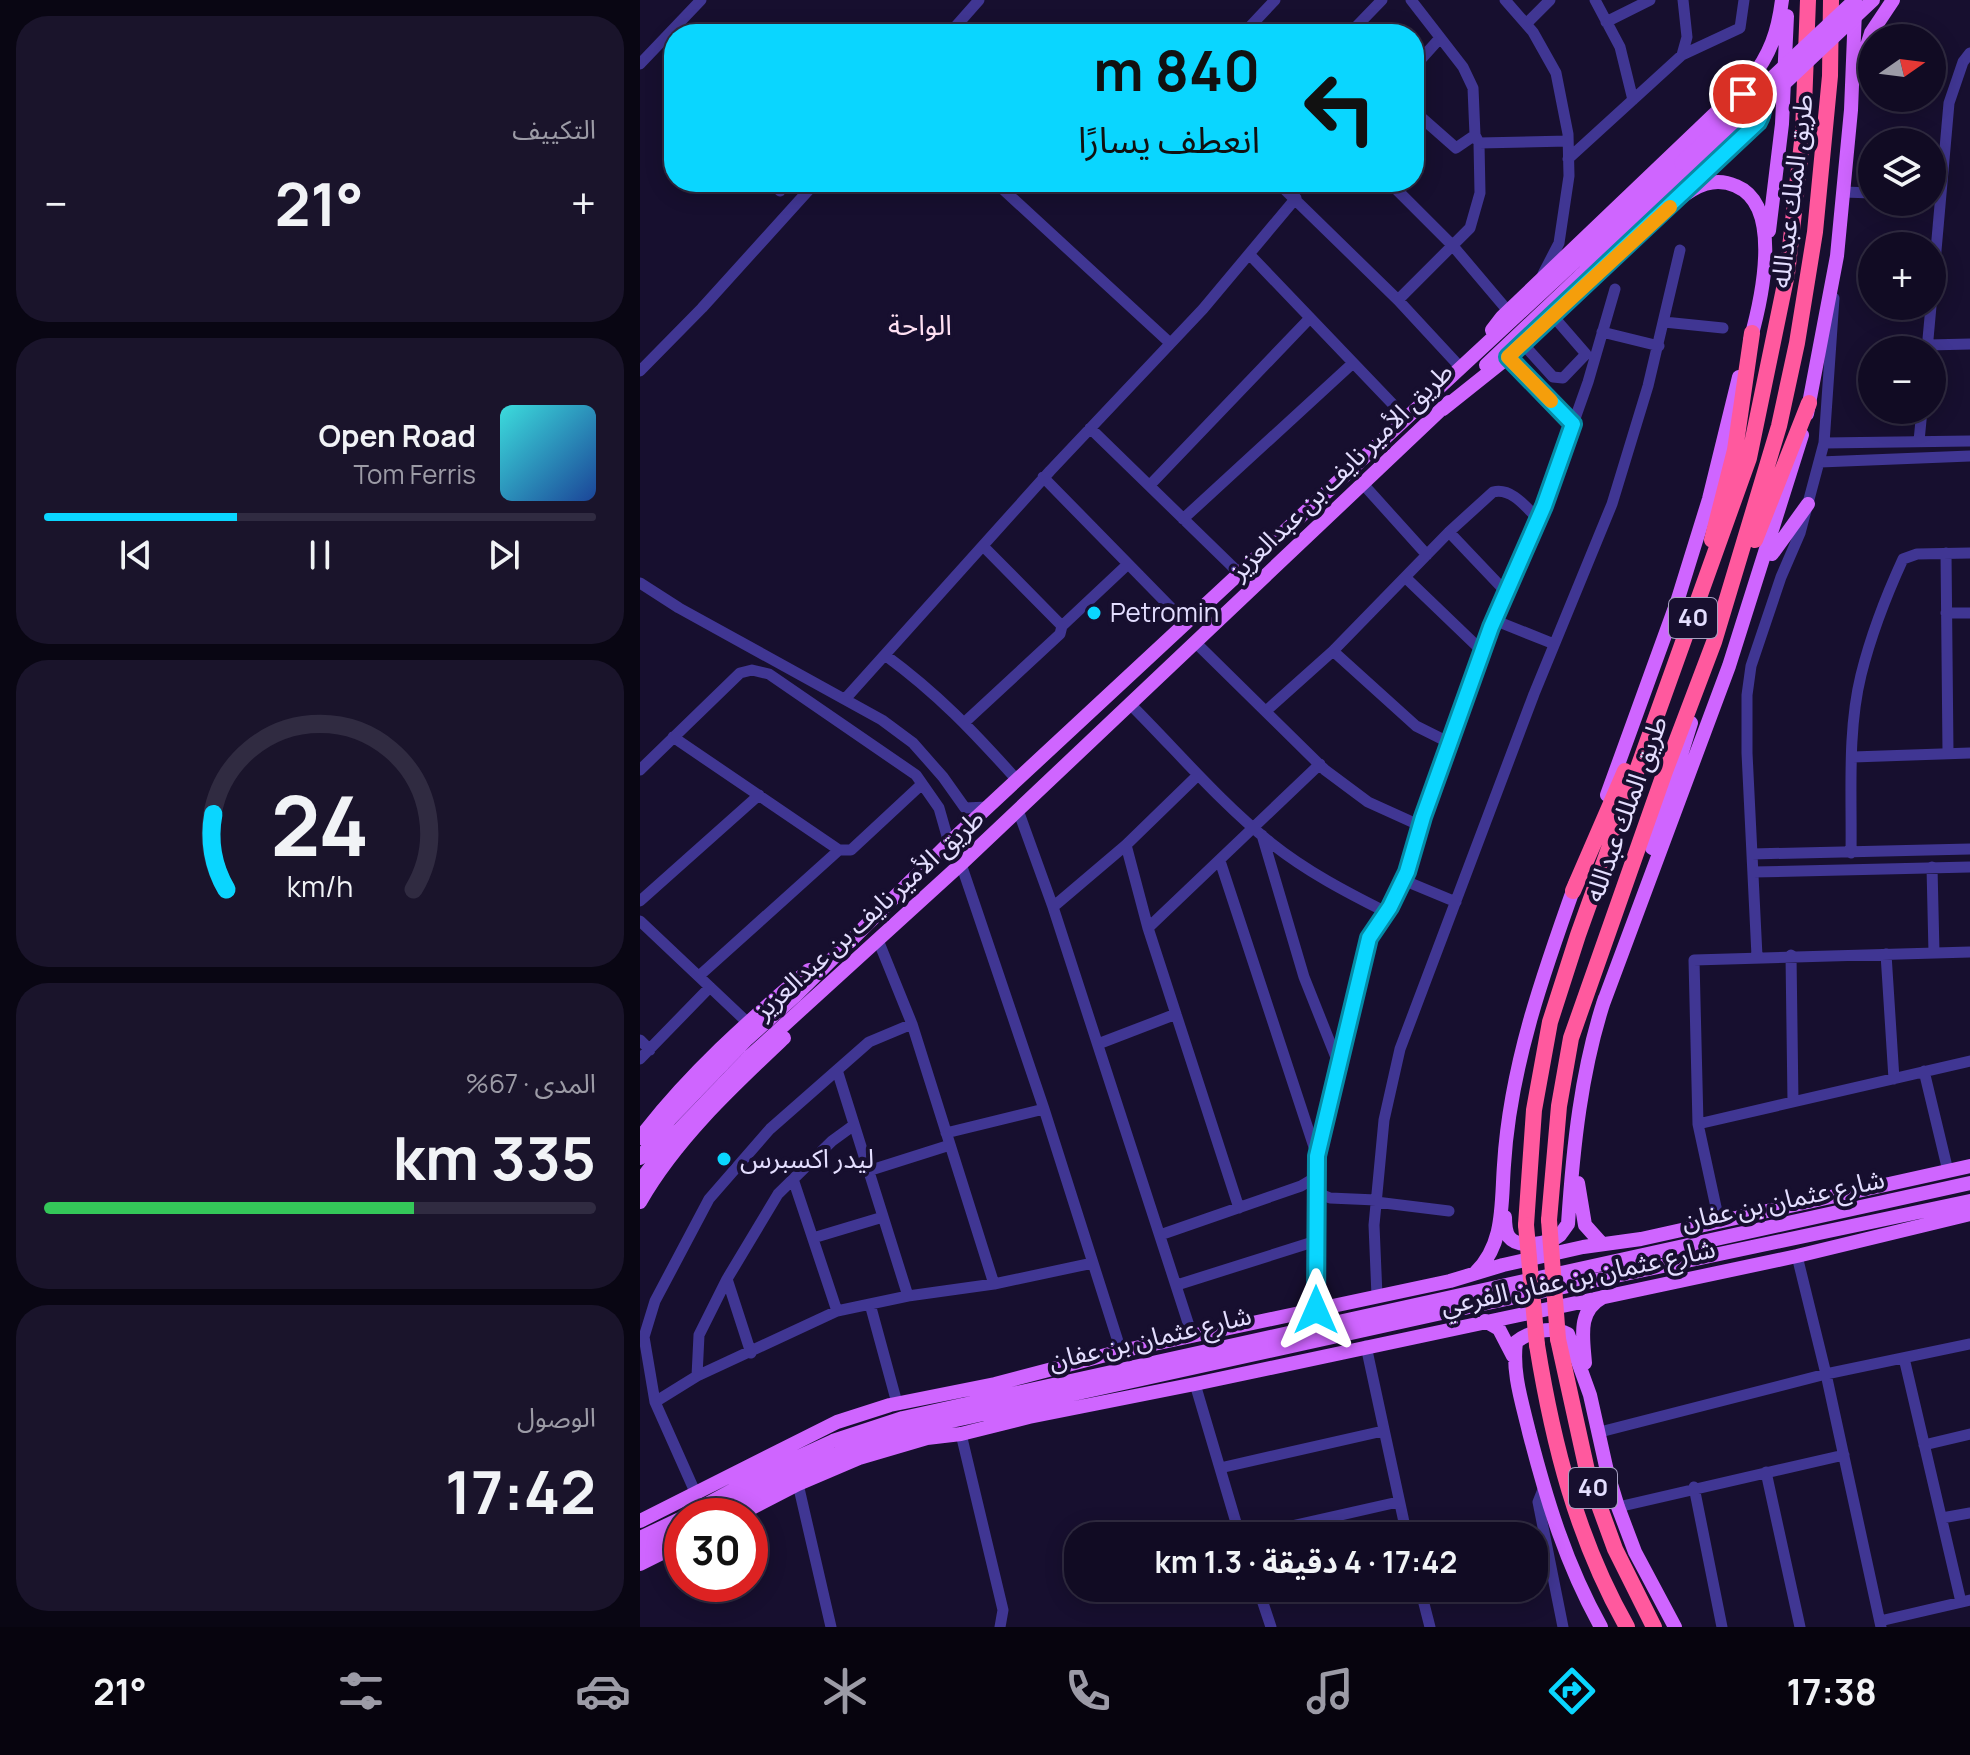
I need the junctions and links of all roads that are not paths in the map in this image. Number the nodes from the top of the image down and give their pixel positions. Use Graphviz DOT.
graph roads {
  1 [pos="701,0"];
  2 [pos="979,0"];
  3 [pos="1275,0"];
  4 [pos="1382,0"];
  5 [pos="1411,0"];
  6 [pos="1505,0"];
  7 [pos="1550,0"];
  8 [pos="1595,0"];
  9 [pos="1650,0"];
  10 [pos="1683,0"];
  11 [pos="1744,0"];
  12 [pos="1784,0"];
  13 [pos="1808,0"];
  14 [pos="1831,0"];
  15 [pos="1855,0"];
  16 [pos="1873,0"];
  17 [pos="1893,0"];
  18 [pos="1606,22"];
  19 [pos="678,24"];
  20 [pos="958,24"];
  21 [pos="1252,24"];
  22 [pos="1359,24"];
  23 [pos="1526,24"];
  24 [pos="1440,38"];
  25 [pos="664,39"];
  26 [pos="1970,53"];
  27 [pos="1682,55"];
  28 [pos="1424,56"];
  29 [pos="640,64"];
  30 [pos="1633,100"];
  31 [pos="1851,110"];
  32 [pos="1713,118"];
  33 [pos="1424,120"];
  34 [pos="1946,128"];
  35 [pos="1477,139"];
  36 [pos="1568,141"];
  37 [pos="1568,159"];
  38 [pos="1685,168"];
  39 [pos="807,192"];
  40 [pos="1006,192"];
  41 [pos="1289,192"];
  42 [pos="1399,192"];
  43 [pos="1844,192"];
  44 [pos="1858,192"];
  45 [pos="1296,198"];
  46 [pos="1679,199"];
  47 [pos="1453,246"];
  48 [pos="1680,250"];
  49 [pos="1767,251"];
  50 [pos="1250,255"];
  51 [pos="1837,256"];
  52 [pos="1539,282"];
  53 [pos="1615,289"];
  54 [pos="1398,300"];
  55 [pos="1508,311"];
  56 [pos="1553,316"];
  57 [pos="1310,318"];
  58 [pos="1664,322"];
  59 [pos="1723,328"];
  60 [pos="1602,332"];
  61 [pos="1752,333"];
  62 [pos="1170,343"];
  63 [pos="1523,344"];
  64 [pos="1970,344"];
  65 [pos="1659,346"];
  66 [pos="1946,346"];
  67 [pos="1508,357"];
  68 [pos="1353,363"];
  69 [pos="1467,363"];
  70 [pos="640,371"];
  71 [pos="1809,403"];
  72 [pos="1443,409"];
  73 [pos="1406,418"];
  74 [pos="1573,424"];
  75 [pos="1921,424"];
  76 [pos="1090,428"];
  77 [pos="1919,441"];
  78 [pos="1970,441"];
  79 [pos="1824,443"];
  80 [pos="1970,456"];
  81 [pos="1820,462"];
  82 [pos="1043,477"];
  83 [pos="1363,484"];
  84 [pos="1150,485"];
  85 [pos="1808,504"];
  86 [pos="1183,519"];
  87 [pos="1538,519"];
  88 [pos="1449,532"];
  89 [pos="983,546"];
  90 [pos="1946,553"];
  91 [pos="1970,553"];
  92 [pos="1427,555"];
  93 [pos="1128,564"];
  94 [pos="1240,574"];
  95 [pos="1406,578"];
  96 [pos="1758,578"];
  97 [pos="640,583"];
  98 [pos="1506,592"];
  99 [pos="1946,613"];
  100 [pos="1970,613"];
  101 [pos="1494,620"];
  102 [pos="1187,624"];
  103 [pos="1062,626"];
  104 [pos="1688,630"];
  105 [pos="1714,642"];
  106 [pos="1196,643"];
  107 [pos="1554,644"];
  108 [pos="1333,651"];
  109 [pos="1482,651"];
  110 [pos="885,655"];
  111 [pos="846,698"];
  112 [pos="1131,705"];
  113 [pos="1266,711"];
  114 [pos="965,722"];
  115 [pos="673,737"];
  116 [pos="1450,743"];
  117 [pos="1948,753"];
  118 [pos="1970,753"];
  119 [pos="1853,757"];
  120 [pos="1320,764"];
  121 [pos="640,770"];
  122 [pos="1198,775"];
  123 [pos="1017,780"];
  124 [pos="922,784"];
  125 [pos="759,795"];
  126 [pos="989,807"];
  127 [pos="1018,810"];
  128 [pos="1421,826"];
  129 [pos="1258,831"];
  130 [pos="949,843"];
  131 [pos="1126,845"];
  132 [pos="1970,849"];
  133 [pos="839,850"];
  134 [pos="1851,853"];
  135 [pos="1752,854"];
  136 [pos="1220,861"];
  137 [pos="961,864"];
  138 [pos="1932,867"];
  139 [pos="1970,867"];
  140 [pos="1753,872"];
  141 [pos="1403,880"];
  142 [pos="1573,891"];
  143 [pos="640,901"];
  144 [pos="1456,902"];
  145 [pos="1053,907"];
  146 [pos="1386,912"];
  147 [pos="640,921"];
  148 [pos="866,925"];
  149 [pos="1148,928"];
  150 [pos="878,940"];
  151 [pos="1970,952"];
  152 [pos="1934,953"];
  153 [pos="1886,954"];
  154 [pos="1791,955"];
  155 [pos="1757,956"];
  156 [pos="699,976"];
  157 [pos="710,987"];
  158 [pos="1603,1004"];
  159 [pos="1176,1014"];
  160 [pos="748,1023"];
  161 [pos="912,1024"];
  162 [pos="640,1040"];
  163 [pos="1098,1044"];
  164 [pos="650,1050"];
  165 [pos="640,1059"];
  166 [pos="1970,1061"];
  167 [pos="1339,1065"];
  168 [pos="837,1070"];
  169 [pos="1924,1071"];
  170 [pos="1894,1079"];
  171 [pos="1793,1102"];
  172 [pos="1044,1109"];
  173 [pos="1698,1124"];
  174 [pos="854,1125"];
  175 [pos="946,1133"];
  176 [pos="640,1138"];
  177 [pos="950,1145"];
  178 [pos="1317,1156"];
  179 [pos="640,1158"];
  180 [pos="1575,1158"];
  181 [pos="1970,1166"];
  182 [pos="868,1171"];
  183 [pos="1948,1171"];
  184 [pos="1970,1174"];
  185 [pos="1318,1176"];
  186 [pos="793,1179"];
  187 [pos="640,1181"];
  188 [pos="1970,1183"];
  189 [pos="1503,1185"];
  190 [pos="1318,1193"];
  191 [pos="1915,1195"];
  192 [pos="1376,1201"];
  193 [pos="1970,1201"];
  194 [pos="640,1202"];
  195 [pos="1239,1208"];
  196 [pos="1449,1211"];
  197 [pos="1970,1212"];
  198 [pos="883,1217"];
  199 [pos="1719,1221"];
  200 [pos="1160,1235"];
  201 [pos="813,1238"];
  202 [pos="1316,1241"];
  203 [pos="1602,1244"];
  204 [pos="1797,1256"];
  205 [pos="1093,1263"];
  206 [pos="1475,1273"];
  207 [pos="727,1279"];
  208 [pos="994,1284"];
  209 [pos="1177,1285"];
  210 [pos="1606,1295"];
  211 [pos="908,1296"];
  212 [pos="1377,1296"];
  213 [pos="1417,1303"];
  214 [pos="870,1304"];
  215 [pos="1478,1305"];
  216 [pos="1316,1310"];
  217 [pos="837,1311"];
  218 [pos="1485,1321"];
  219 [pos="1218,1330"];
  220 [pos="1192,1335"];
  221 [pos="1392,1341"];
  222 [pos="1970,1344"];
  223 [pos="1366,1346"];
  224 [pos="1121,1351"];
  225 [pos="751,1353"];
  226 [pos="1311,1358"];
  227 [pos="1514,1358"];
  228 [pos="1904,1358"];
  229 [pos="1826,1374"];
  230 [pos="697,1376"];
  231 [pos="1130,1382"];
  232 [pos="1195,1384"];
  233 [pos="1590,1395"];
  234 [pos="655,1402"];
  235 [pos="897,1403"];
  236 [pos="1383,1431"];
  237 [pos="1600,1432"];
  238 [pos="961,1434"];
  239 [pos="1970,1434"];
  240 [pos="1924,1445"];
  241 [pos="1844,1455"];
  242 [pos="1220,1468"];
  243 [pos="1766,1472"];
  244 [pos="798,1484"];
  245 [pos="1544,1487"];
  246 [pos="1694,1487"];
  247 [pos="696,1494"];
  248 [pos="719,1498"];
  249 [pos="745,1498"];
  250 [pos="768,1499"];
  251 [pos="1398,1502"];
  252 [pos="1618,1507"];
  253 [pos="1970,1513"];
  254 [pos="1942,1518"];
  255 [pos="640,1521"];
  256 [pos="1236,1522"];
  257 [pos="1310,1522"];
  258 [pos="1403,1522"];
  259 [pos="664,1527"];
  260 [pos="640,1538"];
  261 [pos="664,1540"];
  262 [pos="640,1552"];
  263 [pos="664,1552"];
  264 [pos="640,1564"];
  265 [pos="1966,1601"];
  266 [pos="1263,1602"];
  267 [pos="1424,1602"];
  268 [pos="1881,1624"];
  269 [pos="831,1627"];
  270 [pos="1000,1627"];
  271 [pos="1271,1627"];
  272 [pos="1430,1627"];
  273 [pos="1563,1627"];
  274 [pos="1601,1627"];
  275 [pos="1627,1627"];
  276 [pos="1654,1627"];
  277 [pos="1675,1627"];
  278 [pos="1722,1627"];
  279 [pos="1800,1627"];
  1 -- 19 [label="street"];
  2 -- 20 [label="street"];
  3 -- 21 [label="street"];
  4 -- 22 [label="street"];
  5 -- 24 [label="street"];
  6 -- 23 [label="street"];
  7 -- 23 [label="street"];
  8 -- 18 [label="street"];
  9 -- 18 [label="street"];
  10 -- 27 [label="street"];
  11 -- 27 [label="street"];
  12 -- 32 [label="main road"];
  12 -- 49 [label="main road"];
  13 -- 104 [label="highway, طريق الملك عبدالله / 40"];
  14 -- 105 [label="highway, طريق الملك عبدالله / 40"];
  15 -- 31 [label="main road"];
  15 -- 38 [label="main road, طريق الأمير نايف بن عبدالعزيز, bridge"];
  16 -- 38 [label="main road, طريق الأمير نايف بن عبدالعزيز, bridge"];
  17 -- 31 [label="main road"];
  18 -- 30 [label="street"];
  23 -- 36 [label="street"];
  24 -- 28 [label="street"];
  24 -- 35 [label="street"];
  25 -- 29 [label="street"];
  26 -- 34 [label="street"];
  27 -- 30 [label="street"];
  30 -- 37 [label="street"];
  31 -- 43 [label="main road"];
  32 -- 46 [label="main road"];
  32 -- 52 [label="main road"];
  33 -- 35 [label="street"];
  35 -- 36 [label="street"];
  35 -- 47 [label="street"];
  36 -- 37 [label="street"];
  37 -- 52 [label="street"];
  38 -- 69 [label="main road, طريق الأمير نايف بن عبدالعزيز"];
  38 -- 72 [label="main road, طريق الأمير نايف بن عبدالعزيز"];
  39 -- 70 [label="street"];
  40 -- 62 [label="street"];
  41 -- 45 [label="street"];
  42 -- 47 [label="street"];
  43 -- 44 [label="street"];
  43 -- 51 [label="main road"];
  45 -- 50 [label="street"];
  45 -- 54 [label="street"];
  46 -- 49 [label="main road"];
  46 -- 56 [label="main road"];
  47 -- 54 [label="street"];
  47 -- 55 [label="street"];
  48 -- 58 [label="street"];
  49 -- 61 [label="main road"];
  50 -- 57 [label="street"];
  50 -- 62 [label="street"];
  51 -- 71 [label="main road"];
  51 -- 79 [label="street"];
  52 -- 55 [label="main road"];
  53 -- 60 [label="street"];
  54 -- 69 [label="street"];
  55 -- 69 [label="main road"];
  56 -- 63 [label="main road"];
  56 -- 63 [label="street"];
  57 -- 68 [label="street"];
  57 -- 84 [label="street"];
  58 -- 59 [label="street"];
  58 -- 65 [label="street"];
  60 -- 65 [label="street"];
  60 -- 74 [label="street"];
  61 -- 104 [label="highway"];
  61 -- 142 [label="main road"];
  62 -- 76 [label="street"];
  63 -- 67 [label="main road"];
  64 -- 66 [label="street"];
  65 -- 107 [label="street"];
  67 -- 72 [label="main road"];
  67 -- 74 [label="street"];
  68 -- 73 [label="street"];
  68 -- 86 [label="street"];
  69 -- 73 [label="main road, طريق الأمير نايف بن عبدالعزيز"];
  71 -- 96 [label="main road"];
  71 -- 105 [label="highway"];
  72 -- 83 [label="main road, طريق الأمير نايف بن عبدالعزيز"];
  73 -- 94 [label="main road, طريق الأمير نايف بن عبدالعزيز"];
  74 -- 87 [label="street"];
  75 -- 77 [label="street"];
  76 -- 82 [label="street"];
  76 -- 84 [label="street"];
  77 -- 78 [label="street"];
  77 -- 79 [label="street"];
  79 -- 81 [label="street"];
  80 -- 81 [label="street"];
  81 -- 85 [label="street"];
  82 -- 89 [label="street"];
  82 -- 93 [label="street"];
  83 -- 92 [label="street"];
  83 -- 106 [label="main road, طريق الأمير نايف بن عبدالعزيز"];
  84 -- 86 [label="street"];
  85 -- 96 [label="main road"];
  85 -- 135 [label="street"];
  86 -- 94 [label="street"];
  87 -- 88 [label="street"];
  87 -- 98 [label="street"];
  88 -- 92 [label="street"];
  88 -- 98 [label="street"];
  89 -- 103 [label="street"];
  89 -- 110 [label="street"];
  90 -- 91 [label="street"];
  90 -- 99 [label="street"];
  90 -- 119 [label="street"];
  92 -- 95 [label="street"];
  93 -- 102 [label="street"];
  93 -- 103 [label="street"];
  94 -- 102 [label="main road, طريق الأمير نايف بن عبدالعزيز"];
  95 -- 108 [label="street"];
  95 -- 109 [label="street"];
  96 -- 158 [label="main road"];
  97 -- 111 [label="street"];
  98 -- 101 [label="street"];
  99 -- 100 [label="street"];
  99 -- 117 [label="street"];
  101 -- 107 [label="street"];
  101 -- 109 [label="street"];
  102 -- 123 [label="main road, طريق الأمير نايف بن عبدالعزيز"];
  103 -- 114 [label="street"];
  104 -- 142 [label="highway"];
  104 -- 275 [label="highway, طريق الملك عبدالله / 40, bridge"];
  105 -- 158 [label="main road"];
  105 -- 276 [label="highway, طريق الملك عبدالله / 40, bridge"];
  106 -- 112 [label="main road, طريق الأمير نايف بن عبدالعزيز"];
  106 -- 113 [label="street"];
  107 -- 144 [label="street"];
  108 -- 113 [label="street"];
  108 -- 116 [label="street"];
  109 -- 116 [label="street"];
  110 -- 111 [label="street"];
  110 -- 114 [label="street"];
  111 -- 126 [label="street"];
  112 -- 122 [label="street"];
  112 -- 127 [label="main road, طريق الأمير نايف بن عبدالعزيز"];
  113 -- 120 [label="street"];
  114 -- 123 [label="street"];
  115 -- 121 [label="street"];
  115 -- 124 [label="street"];
  115 -- 125 [label="street"];
  116 -- 128 [label="street"];
  117 -- 118 [label="street"];
  117 -- 119 [label="street"];
  119 -- 134 [label="street"];
  120 -- 128 [label="street"];
  120 -- 129 [label="street"];
  122 -- 129 [label="street"];
  122 -- 131 [label="street"];
  123 -- 126 [label="main road, طريق الأمير نايف بن عبدالعزيز"];
  124 -- 130 [label="street"];
  124 -- 133 [label="street"];
  125 -- 133 [label="street"];
  125 -- 143 [label="street"];
  126 -- 130 [label="main road, طريق الأمير نايف بن عبدالعزيز"];
  127 -- 137 [label="main road, طريق الأمير نايف بن عبدالعزيز"];
  127 -- 145 [label="street"];
  128 -- 141 [label="street"];
  129 -- 136 [label="street"];
  129 -- 146 [label="street"];
  129 -- 167 [label="street"];
  130 -- 148 [label="main road, طريق الأمير نايف بن عبدالعزيز"];
  131 -- 145 [label="street"];
  131 -- 149 [label="street"];
  132 -- 134 [label="street"];
  133 -- 156 [label="street"];
  134 -- 135 [label="street"];
  135 -- 140 [label="street"];
  136 -- 149 [label="street"];
  136 -- 178 [label="street"];
  137 -- 150 [label="main road, طريق الأمير نايف بن عبدالعزيز"];
  137 -- 172 [label="street"];
  138 -- 139 [label="street"];
  138 -- 140 [label="street"];
  138 -- 152 [label="street"];
  140 -- 155 [label="street"];
  141 -- 144 [label="street"];
  141 -- 146 [label="street"];
  142 -- 189 [label="main road"];
  144 -- 192 [label="street"];
  145 -- 163 [label="street"];
  146 -- 167 [label="street"];
  147 -- 156 [label="street"];
  148 -- 160 [label="main road"];
  148 -- 179 [label="main road, طريق الأمير نايف بن عبدالعزيز"];
  149 -- 159 [label="street"];
  150 -- 161 [label="street"];
  150 -- 187 [label="main road, طريق الأمير نايف بن عبدالعزيز"];
  150 -- 194 [label="main road"];
  151 -- 152 [label="street"];
  152 -- 153 [label="street"];
  153 -- 154 [label="street"];
  153 -- 170 [label="street"];
  154 -- 155 [label="street"];
  154 -- 171 [label="street"];
  155 -- 173 [label="street"];
  156 -- 157 [label="street"];
  157 -- 160 [label="street"];
  157 -- 164 [label="street"];
  158 -- 180 [label="main road"];
  159 -- 163 [label="street"];
  159 -- 195 [label="street"];
  160 -- 176 [label="main road"];
  161 -- 168 [label="street"];
  161 -- 175 [label="street"];
  162 -- 164 [label="street"];
  163 -- 200 [label="street"];
  164 -- 165 [label="street"];
  166 -- 169 [label="street"];
  167 -- 178 [label="street"];
  168 -- 174 [label="street"];
  168 -- 234 [label="street"];
  169 -- 170 [label="street"];
  169 -- 183 [label="street"];
  170 -- 171 [label="street"];
  171 -- 173 [label="street"];
  172 -- 175 [label="street"];
  172 -- 205 [label="street"];
  173 -- 199 [label="street"];
  174 -- 182 [label="street"];
  174 -- 186 [label="street"];
  175 -- 177 [label="street"];
  177 -- 182 [label="street"];
  177 -- 208 [label="street"];
  178 -- 185 [label="street"];
  180 -- 189 [label="main road"];
  180 -- 203 [label="main road"];
  181 -- 183 [label="main road, شارع عثمان بن عفان الفرعي"];
  182 -- 198 [label="street"];
  183 -- 199 [label="main road, شارع عثمان بن عفان الفرعي"];
  184 -- 191 [label="main road"];
  185 -- 190 [label="street"];
  185 -- 195 [label="street"];
  186 -- 201 [label="street"];
  186 -- 207 [label="street"];
  188 -- 191 [label="main road, شارع عثمان بن عفان"];
  189 -- 206 [label="main road"];
  190 -- 192 [label="street"];
  190 -- 202 [label="street"];
  191 -- 213 [label="main road, شارع عثمان بن عفان"];
  192 -- 196 [label="street"];
  192 -- 212 [label="street"];
  193 -- 215 [label="main road, شارع عثمان بن عفان"];
  195 -- 200 [label="street"];
  197 -- 204 [label="main road, شارع عثمان بن عفان الفرعي"];
  198 -- 201 [label="street"];
  198 -- 211 [label="street"];
  199 -- 203 [label="main road, شارع عثمان بن عفان الفرعي"];
  200 -- 209 [label="street"];
  201 -- 217 [label="street"];
  202 -- 209 [label="street"];
  202 -- 216 [label="street"];
  203 -- 206 [label="main road, شارع عثمان بن عفان الفرعي"];
  204 -- 210 [label="main road, شارع عثمان بن عفان الفرعي"];
  204 -- 229 [label="street"];
  205 -- 208 [label="street"];
  205 -- 224 [label="street"];
  206 -- 212 [label="main road, شارع عثمان بن عفان الفرعي"];
  207 -- 225 [label="street"];
  207 -- 230 [label="street"];
  208 -- 211 [label="street"];
  209 -- 220 [label="street"];
  210 -- 218 [label="main road, شارع عثمان بن عفان الفرعي"];
  210 -- 233 [label="main road"];
  211 -- 214 [label="street"];
  212 -- 216 [label="main road, شارع عثمان بن عفان الفرعي"];
  213 -- 219 [label="main road"];
  213 -- 248 [label="main road, شارع عثمان بن عفان"];
  214 -- 217 [label="street"];
  214 -- 235 [label="street"];
  215 -- 221 [label="main road"];
  215 -- 231 [label="main road, شارع عثمان بن عفان"];
  216 -- 219 [label="main road, شارع عثمان بن عفان الفرعي"];
  217 -- 225 [label="street"];
  218 -- 221 [label="main road, شارع عثمان بن عفان الفرعي"];
  218 -- 227 [label="main road"];
  219 -- 220 [label="main road, شارع عثمان بن عفان الفرعي"];
  220 -- 224 [label="main road, شارع عثمان بن عفان الفرعي"];
  221 -- 223 [label="main road, شارع عثمان بن عفان الفرعي"];
  222 -- 228 [label="street"];
  223 -- 226 [label="main road, شارع عثمان بن عفان الفرعي"];
  223 -- 236 [label="street"];
  224 -- 235 [label="main road, شارع عثمان بن عفان الفرعي"];
  225 -- 230 [label="street"];
  226 -- 231 [label="main road"];
  226 -- 232 [label="main road, شارع عثمان بن عفان الفرعي"];
  227 -- 233 [label="main road"];
  227 -- 245 [label="main road"];
  228 -- 229 [label="street"];
  228 -- 240 [label="street"];
  229 -- 237 [label="street"];
  229 -- 241 [label="street"];
  230 -- 234 [label="street"];
  231 -- 249 [label="main road, شارع عثمان بن عفان"];
  232 -- 238 [label="main road, شارع عثمان بن عفان الفرعي"];
  232 -- 242 [label="street"];
  233 -- 237 [label="main road"];
  234 -- 247 [label="street"];
  235 -- 247 [label="main road, شارع عثمان بن عفان الفرعي"];
  236 -- 242 [label="street"];
  236 -- 251 [label="street"];
  237 -- 252 [label="main road"];
  238 -- 244 [label="main road, شارع عثمان بن عفان الفرعي"];
  238 -- 270 [label="street"];
  239 -- 240 [label="street"];
  240 -- 254 [label="street"];
  241 -- 243 [label="street"];
  241 -- 268 [label="street"];
  242 -- 256 [label="street"];
  243 -- 246 [label="street"];
  243 -- 279 [label="street"];
  244 -- 250 [label="main road, شارع عثمان بن عفان الفرعي"];
  244 -- 269 [label="street"];
  245 -- 273 [label="street"];
  245 -- 274 [label="main road"];
  246 -- 252 [label="street"];
  246 -- 278 [label="street"];
  247 -- 255 [label="main road, شارع عثمان بن عفان الفرعي"];
  251 -- 257 [label="street"];
  251 -- 258 [label="street"];
  252 -- 277 [label="main road"];
  253 -- 254 [label="street"];
  254 -- 265 [label="street"];
  259 -- 260 [label="main road, شارع عثمان بن عفان"];
  261 -- 262 [label="main road"];
  263 -- 264 [label="main road"];
  265 -- 268 [label="street"];
  266 -- 271 [label="street"];
  267 -- 272 [label="street"];
}
